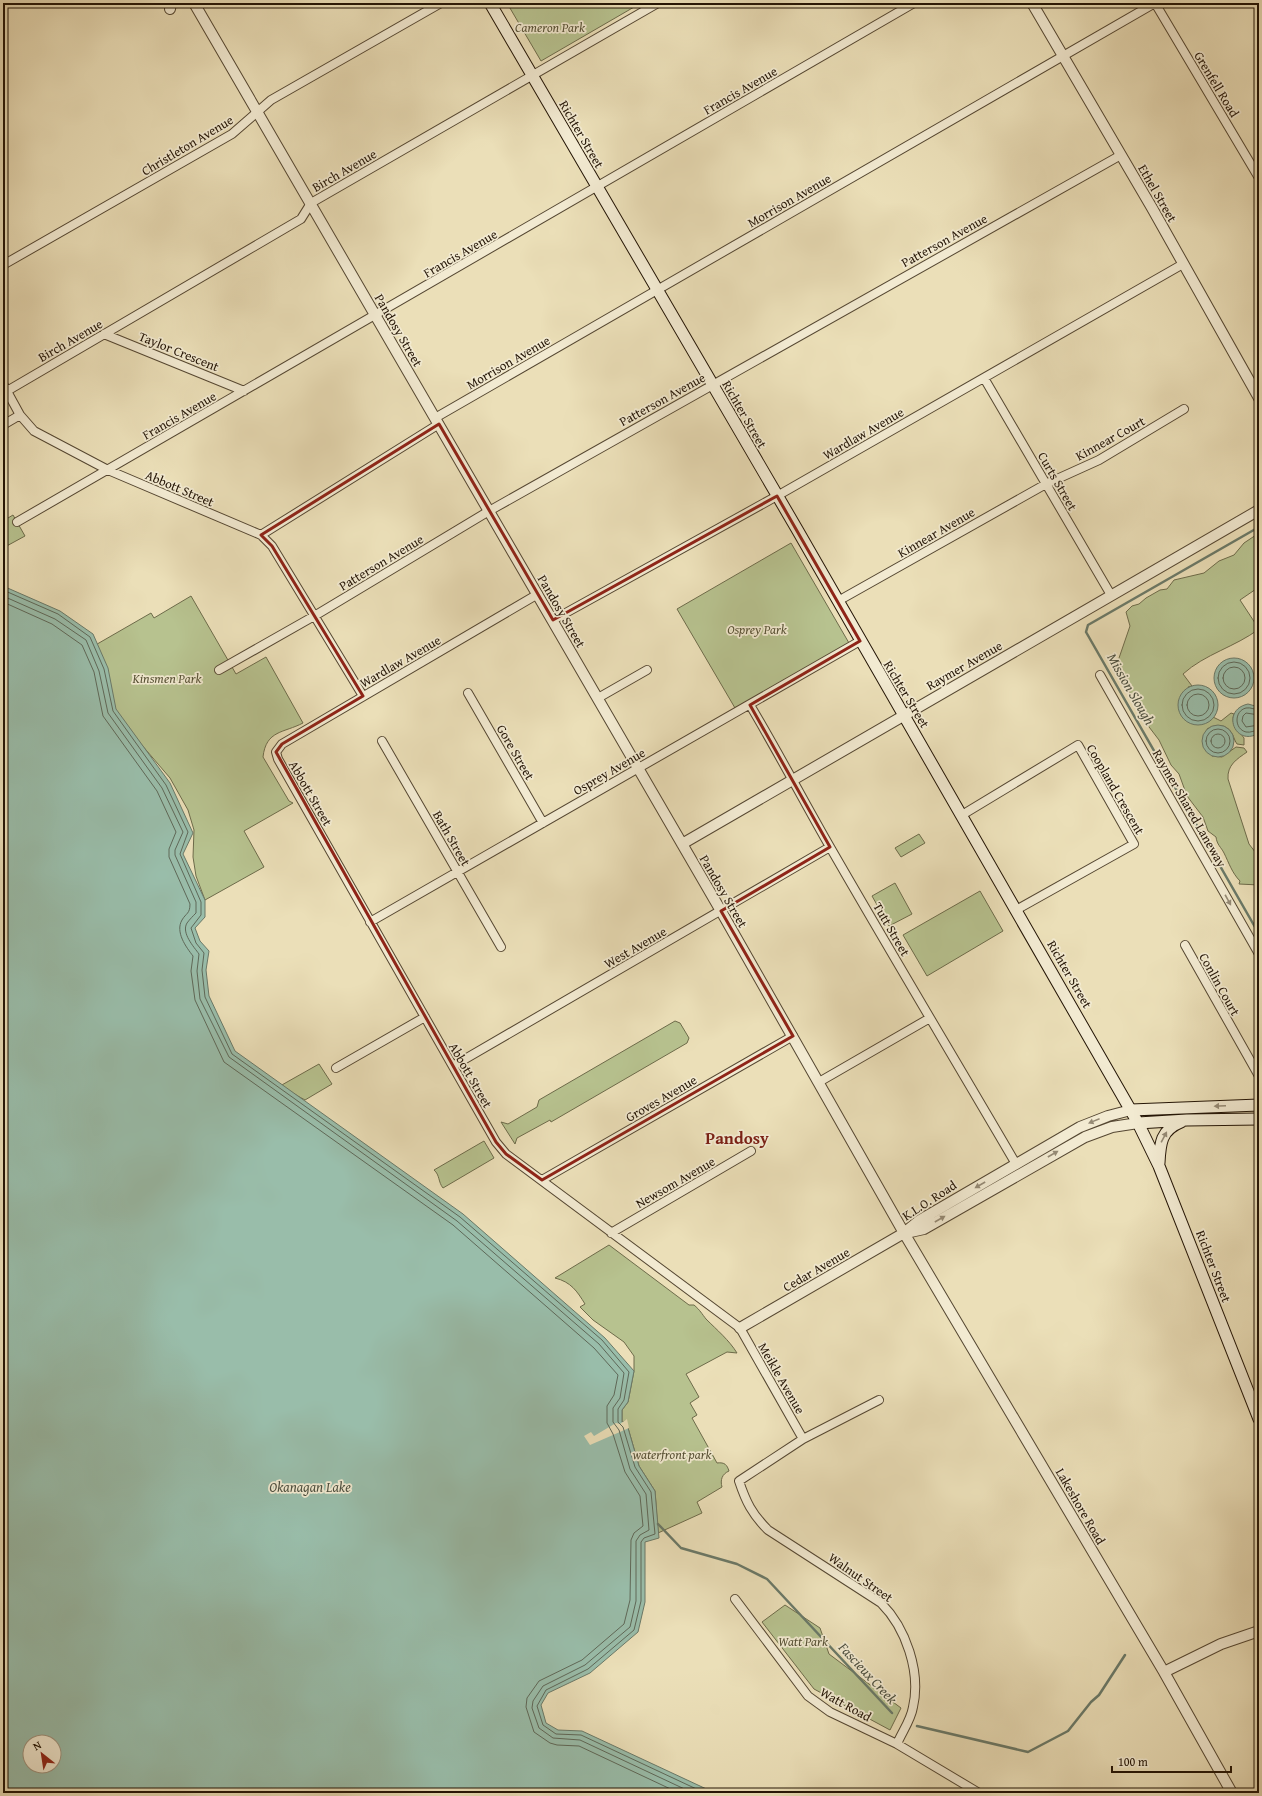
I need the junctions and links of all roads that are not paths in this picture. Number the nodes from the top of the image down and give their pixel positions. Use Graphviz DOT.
graph roads {
  1 [pos="194,3"];
  2 [pos="441,3"];
  3 [pos="490,3"];
  4 [pos="658,3"];
  5 [pos="914,3"];
  6 [pos="1032,3"];
  7 [pos="1155,3"];
  8 [pos="1062,57"];
  9 [pos="532,76"];
  10 [pos="258,112"];
  11 [pos="1121,155"];
  12 [pos="1259,178"];
  13 [pos="597,187"];
  14 [pos="311,203"];
  15 [pos="1183,264"];
  16 [pos="3,265"];
  17 [pos="657,290"];
  18 [pos="375,315"];
  19 [pos="104,334"];
  20 [pos="984,378"];
  21 [pos="712,385"];
  22 [pos="5,388"];
  23 [pos="244,391"];
  24 [pos="1257,392"];
  25 [pos="1184,409"];
  26 [pos="20,415"];
  27 [pos="437,421"];
  28 [pos="3,425"];
  29 [pos="108,470"];
  30 [pos="1046,484"];
  31 [pos="777,496"];
  32 [pos="1259,510"];
  33 [pos="489,511"];
  34 [pos="17,522"];
  35 [pos="261,535"];
  36 [pos="538,594"];
  37 [pos="1111,595"];
  38 [pos="838,601"];
  39 [pos="316,615"];
  40 [pos="553,620"];
  41 [pos="860,641"];
  42 [pos="219,670"];
  43 [pos="647,670"];
  44 [pos="1100,674"];
  45 [pos="468,693"];
  46 [pos="363,696"];
  47 [pos="598,698"];
  48 [pos="750,705"];
  49 [pos="904,714"];
  50 [pos="382,741"];
  51 [pos="276,752"];
  52 [pos="638,768"];
  53 [pos="792,780"];
  54 [pos="962,815"];
  55 [pos="543,823"];
  56 [pos="682,844"];
  57 [pos="830,847"];
  58 [pos="458,871"];
  59 [pos="1016,910"];
  60 [pos="721,911"];
  61 [pos="370,922"];
  62 [pos="1185,945"];
  63 [pos="501,947"];
  64 [pos="1259,954"];
  65 [pos="425,1017"];
  66 [pos="930,1018"];
  67 [pos="793,1036"];
  68 [pos="453,1066"];
  69 [pos="336,1068"];
  70 [pos="1259,1076"];
  71 [pos="819,1082"];
  72 [pos="1259,1105"];
  73 [pos="1131,1110"];
  74 [pos="1259,1119"];
  75 [pos="1187,1120"];
  76 [pos="1138,1123"];
  77 [pos="751,1151"];
  78 [pos="1016,1164"];
  79 [pos="1159,1166"];
  80 [pos="542,1180"];
  81 [pos="611,1233"];
  82 [pos="904,1233"];
  83 [pos="740,1328"];
  84 [pos="879,1400"];
  85 [pos="1259,1419"];
  86 [pos="803,1439"];
  87 [pos="735,1599"];
  88 [pos="1259,1632"];
  89 [pos="1164,1672"];
  90 [pos="897,1744"];
  91 [pos="979,1793"];
  92 [pos="1232,1793"];
  1 -- 10 [label="street, Pandosy Street"];
  2 -- 10 [label="street, Christleton Avenue"];
  3 -- 9 [label="main road, Richter Street"];
  4 -- 9 [label="street, Birch Avenue"];
  5 -- 13 [label="street, Francis Avenue"];
  6 -- 8 [label="street, Ethel Street"];
  7 -- 8 [label="street, Morrison Avenue"];
  7 -- 12 [label="street, Grenfell Road"];
  8 -- 11 [label="street, Ethel Street"];
  8 -- 17 [label="street, Morrison Avenue"];
  9 -- 13 [label="main road, Richter Street"];
  9 -- 14 [label="street, Birch Avenue"];
  10 -- 14 [label="street, Pandosy Street"];
  10 -- 16 [label="street, Christleton Avenue"];
  11 -- 15 [label="street, Ethel Street"];
  11 -- 21 [label="street, Patterson Avenue"];
  13 -- 17 [label="main road, Richter Street"];
  13 -- 18 [label="street, Francis Avenue"];
  14 -- 18 [label="street, Pandosy Street"];
  14 -- 19 [label="street, Birch Avenue"];
  15 -- 20 [label="street, Wardlaw Avenue"];
  15 -- 24 [label="street, Ethel Street"];
  17 -- 21 [label="main road, Richter Street"];
  17 -- 27 [label="street, Morrison Avenue"];
  18 -- 23 [label="street, Francis Avenue"];
  18 -- 27 [label="street, Pandosy Street"];
  19 -- 22 [label="street, Birch Avenue"];
  19 -- 23 [label="street, Taylor Crescent"];
  20 -- 30 [label="street, Curts Street"];
  20 -- 31 [label="street, Wardlaw Avenue"];
  21 -- 31 [label="main road, Richter Street"];
  21 -- 33 [label="street, Patterson Avenue"];
  22 -- 26 [label="street, Abbott Street"];
  23 -- 29 [label="street, Francis Avenue"];
  25 -- 30 [label="street, Kinnear Court"];
  26 -- 28 [label="street"];
  26 -- 29 [label="street, Abbott Street"];
  27 -- 33 [label="street, Pandosy Street"];
  27 -- 35 [label="street, Morrison Avenue"];
  29 -- 34 [label="street, Francis Avenue"];
  29 -- 35 [label="street, Abbott Street"];
  30 -- 37 [label="street, Curts Street"];
  30 -- 38 [label="street, Kinnear Avenue"];
  31 -- 38 [label="main road, Richter Street"];
  31 -- 40 [label="street, Wardlaw Avenue"];
  32 -- 37 [label="street, Raymer Avenue"];
  33 -- 36 [label="street, Pandosy Street"];
  33 -- 39 [label="street, Patterson Avenue"];
  35 -- 39 [label="street, Abbott Street"];
  36 -- 40 [label="street, Pandosy Street"];
  36 -- 46 [label="street, Wardlaw Avenue"];
  37 -- 49 [label="street, Raymer Avenue"];
  38 -- 41 [label="main road, Richter Street"];
  39 -- 42 [label="street, Patterson Avenue"];
  39 -- 46 [label="street, Abbott Street"];
  40 -- 47 [label="street, Pandosy Street"];
  41 -- 48 [label="street, Osprey Avenue"];
  41 -- 49 [label="main road, Richter Street"];
  43 -- 47 [label="street"];
  44 -- 64 [label="street, Raymer Shared Laneway, one-way"];
  45 -- 55 [label="street, Gore Street"];
  46 -- 51 [label="street, Wardlaw Avenue"];
  47 -- 52 [label="street, Pandosy Street"];
  48 -- 52 [label="street, Osprey Avenue"];
  48 -- 53 [label="street, Tutt Street"];
  49 -- 53 [label="street, Raymer Avenue"];
  49 -- 54 [label="main road, Richter Street"];
  50 -- 58 [label="street, Bath Street"];
  51 -- 61 [label="street, Abbott Street"];
  52 -- 55 [label="street, Osprey Avenue"];
  52 -- 56 [label="street, Pandosy Street"];
  53 -- 56 [label="street, Raymer Avenue"];
  53 -- 57 [label="street, Tutt Street"];
  54 -- 59 [label="main road, Richter Street"];
  54 -- 59 [label="street, Coopland Crescent"];
  55 -- 58 [label="street, Osprey Avenue"];
  56 -- 60 [label="street, Pandosy Street"];
  57 -- 60 [label="street, West Avenue"];
  57 -- 66 [label="street, Tutt Street"];
  58 -- 61 [label="street, Osprey Avenue"];
  58 -- 63 [label="street, Bath Street"];
  59 -- 73 [label="main road, Richter Street"];
  60 -- 67 [label="street, Pandosy Street"];
  60 -- 68 [label="street, West Avenue"];
  61 -- 65 [label="street, Abbott Street"];
  62 -- 70 [label="street, Conlin Court"];
  65 -- 68 [label="street, Abbott Street"];
  65 -- 69 [label="street"];
  66 -- 71 [label="street"];
  66 -- 78 [label="street, Tutt Street"];
  67 -- 71 [label="street, Pandosy Street"];
  67 -- 80 [label="street, Groves Avenue"];
  68 -- 80 [label="street, Abbott Street"];
  71 -- 82 [label="street, Pandosy Street"];
  72 -- 73 [label="main road, K.L.O. Road, one-way"];
  73 -- 76 [label="main road, Richter Street"];
  73 -- 78 [label="street, K.L.O. Road, one-way"];
  74 -- 75 [label="main road, K.L.O. Road"];
  75 -- 76 [label="main road, K.L.O. Road"];
  79 -- 75 [label="main road, one-way"];
  76 -- 79 [label="main road, Richter Street"];
  82 -- 76 [label="street, K.L.O. Road, one-way"];
  77 -- 81 [label="street, Newsom Avenue"];
  78 -- 82 [label="street, K.L.O. Road, one-way"];
  79 -- 85 [label="main road, Richter Street"];
  80 -- 81 [label="street, Abbott Street"];
  81 -- 83 [label="street, Abbott Street"];
  82 -- 83 [label="street, Cedar Avenue"];
  82 -- 89 [label="street, Lakeshore Road"];
  83 -- 86 [label="street, Meikle Avenue"];
  84 -- 86 [label="street"];
  86 -- 90 [label="street, Walnut Street"];
  87 -- 90 [label="street, Watt Road"];
  88 -- 89 [label="street"];
  89 -- 92 [label="street, Lakeshore Road"];
  90 -- 91 [label="street, Watt Road"];
}
